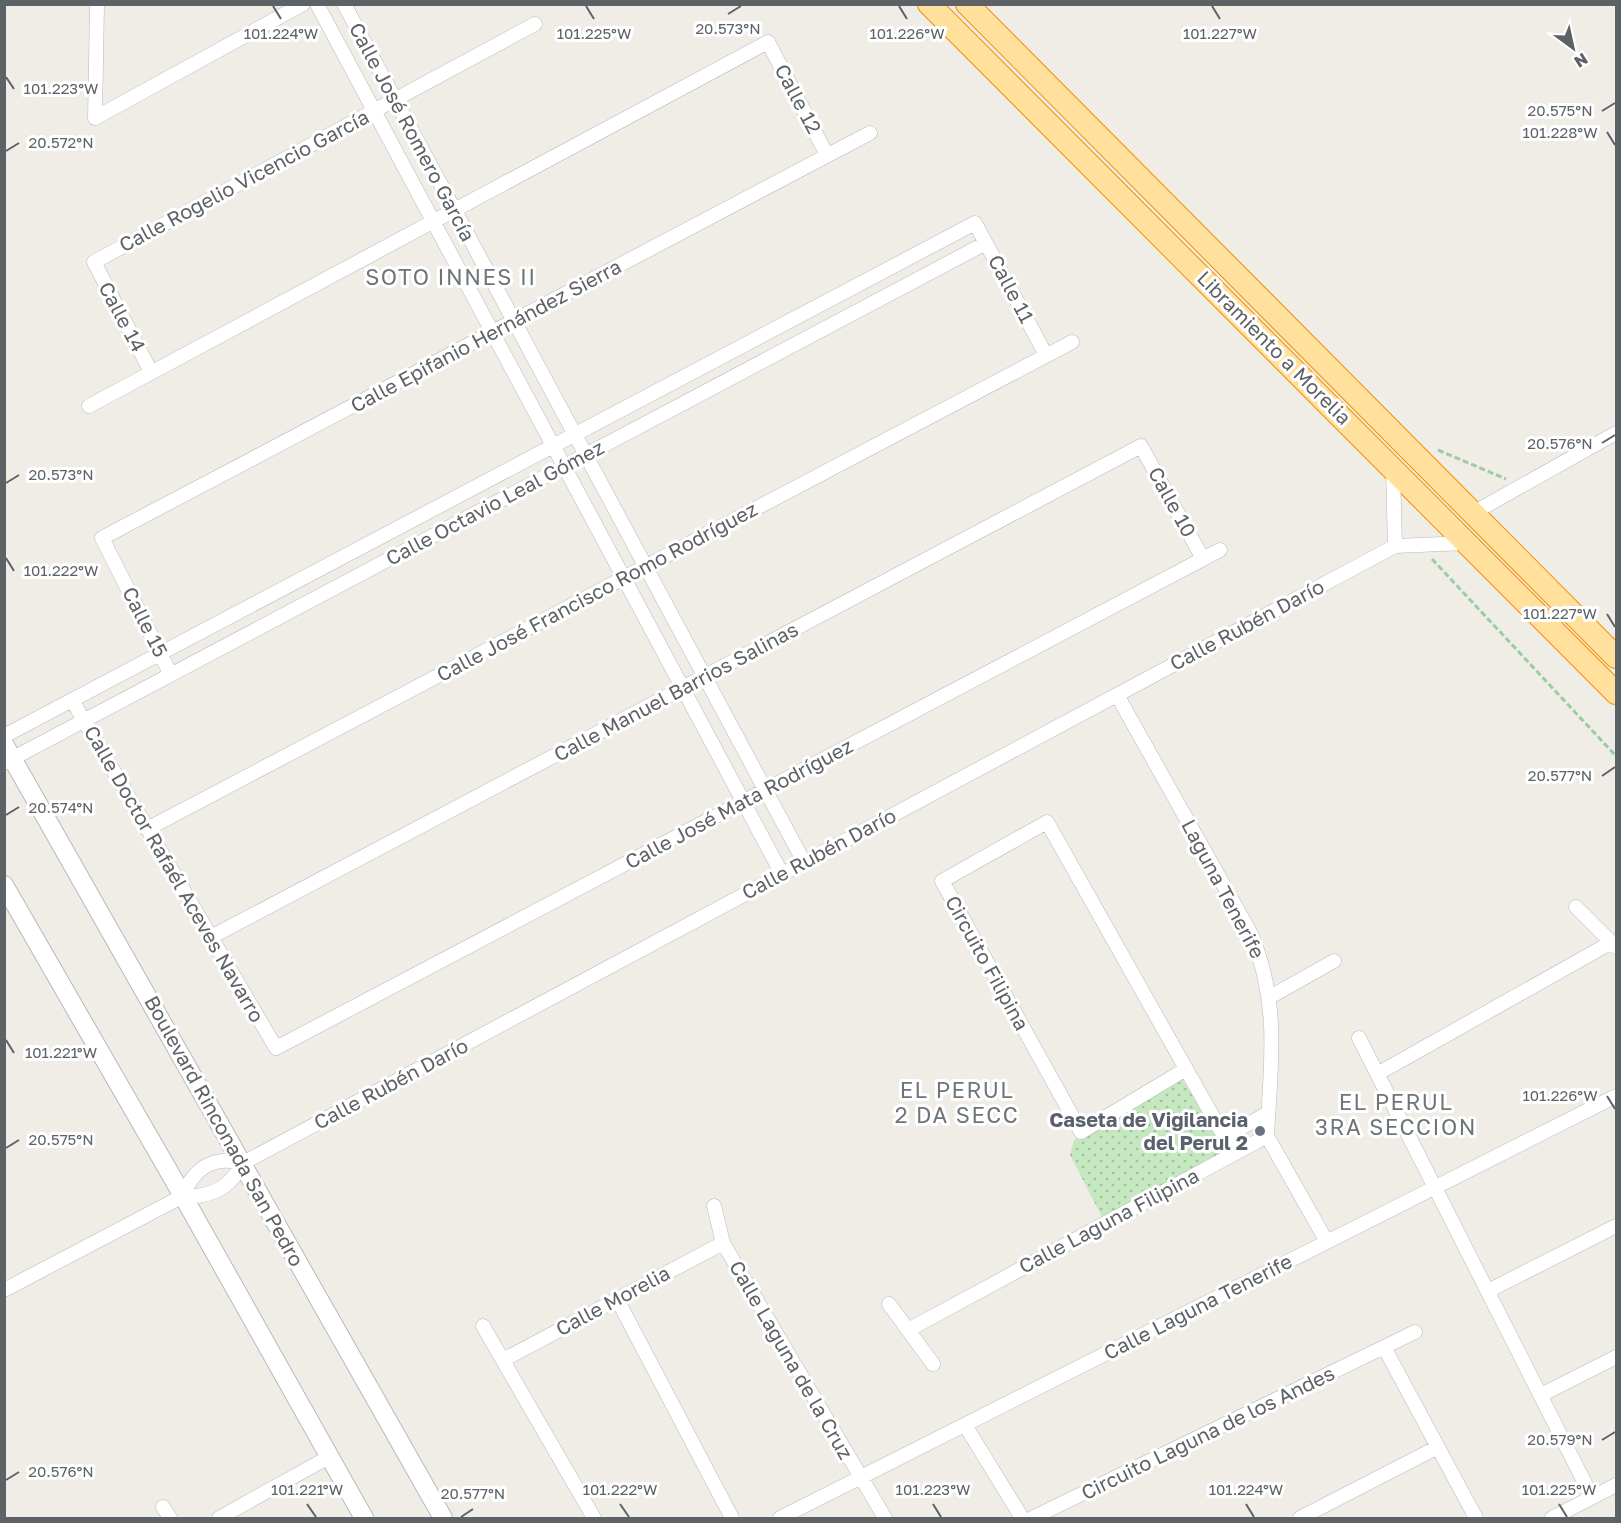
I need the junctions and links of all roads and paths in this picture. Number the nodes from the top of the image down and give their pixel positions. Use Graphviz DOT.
graph roads {
  1 [pos="97,4"];
  2 [pos="303,4"];
  3 [pos="317,4"];
  4 [pos="344,4"];
  5 [pos="929,4"];
  6 [pos="967,4"];
  7 [pos="535,24"];
  8 [pos="395,99"];
  9 [pos="374,111"];
  10 [pos="870,133"];
  11 [pos="827,155"];
  12 [pos="454,210"];
  13 [pos="433,221"];
  14 [pos="975,223"];
  15 [pos="986,243"];
  16 [pos="94,262"];
  17 [pos="514,321"];
  18 [pos="492,332"];
  19 [pos="1072,342"];
  20 [pos="1046,355"];
  21 [pos="151,372"];
  22 [pos="89,406"];
  23 [pos="1617,433"];
  24 [pos="575,435"];
  25 [pos="554,446"];
  26 [pos="1141,446"];
  27 [pos="1436,449"];
  28 [pos="585,455"];
  29 [pos="564,466"];
  30 [pos="1393,469"];
  31 [pos="1521,486"];
  32 [pos="1473,513"];
  33 [pos="102,538"];
  34 [pos="1467,543"];
  35 [pos="1419,545"];
  36 [pos="1395,546"];
  37 [pos="1220,550"];
  38 [pos="1203,559"];
  39 [pos="645,566"];
  40 [pos="624,577"];
  41 [pos="160,653"];
  42 [pos="1617,657"];
  43 [pos="171,675"];
  44 [pos="704,676"];
  45 [pos="683,688"];
  46 [pos="1617,693"];
  47 [pos="1117,695"];
  48 [pos="72,700"];
  49 [pos="84,721"];
  50 [pos="4,736"];
  51 [pos="7,755"];
  52 [pos="1617,756"];
  53 [pos="765,790"];
  54 [pos="744,801"];
  55 [pos="147,829"];
  56 [pos="804,862"];
  57 [pos="783,874"];
  58 [pos="4,885"];
  59 [pos="1576,907"];
  60 [pos="211,937"];
  61 [pos="1614,945"];
  62 [pos="1334,961"];
  63 [pos="1270,997"];
  64 [pos="1359,1038"];
  65 [pos="276,1048"];
  66 [pos="1186,1069"];
  67 [pos="1377,1074"];
  68 [pos="1617,1096"];
  69 [pos="1268,1113"];
  70 [pos="1267,1136"];
  71 [pos="1225,1137"];
  72 [pos="1234,1154"];
  73 [pos="243,1163"];
  74 [pos="1435,1188"];
  75 [pos="183,1196"];
  76 [pos="714,1206"];
  77 [pos="1617,1226"];
  78 [pos="1327,1242"];
  79 [pos="723,1243"];
  80 [pos="4,1290"];
  81 [pos="1488,1291"];
  82 [pos="617,1299"];
  83 [pos="889,1304"];
  84 [pos="483,1326"];
  85 [pos="908,1330"];
  86 [pos="1415,1332"];
  87 [pos="1384,1347"];
  88 [pos="1617,1357"];
  89 [pos="503,1360"];
  90 [pos="933,1365"];
  91 [pos="1540,1395"];
  92 [pos="965,1425"];
  93 [pos="1438,1447"];
  94 [pos="329,1457"];
  95 [pos="859,1478"];
  96 [pos="1617,1485"];
  97 [pos="1592,1497"];
  98 [pos="219,1518"];
  99 [pos="364,1518"];
  100 [pos="443,1518"];
  101 [pos="594,1518"];
  102 [pos="732,1518"];
  103 [pos="780,1518"];
  104 [pos="885,1518"];
  105 [pos="1022,1518"];
  106 [pos="1032,1518"];
  107 [pos="1300,1518"];
  108 [pos="1476,1518"];
  109 [pos="1552,1518"];
  1 -- 2 [label="street"];
  3 -- 9 [label="street, Calle José Romero García"];
  4 -- 8 [label="street, Calle José Romero García"];
  5 -- 30 [label="highway, Libramiento a Morelia"];
  6 -- 32 [label="highway, Libramiento a Morelia"];
  7 -- 8 [label="street, Calle Rogelio Vicencio García"];
  8 -- 9 [label="street, Calle Rogelio Vicencio García"];
  8 -- 12 [label="street, Calle José Romero García"];
  9 -- 13 [label="street, Calle José Romero García"];
  9 -- 16 [label="street, Calle Rogelio Vicencio García"];
  10 -- 11 [label="street, Calle Epifanio Hernández Sierra"];
  11 -- 12 [label="street, Calle 12"];
  11 -- 17 [label="street, Calle Epifanio Hernández Sierra"];
  12 -- 13 [label="street"];
  12 -- 17 [label="street, Calle José Romero García"];
  13 -- 18 [label="street, Calle José Romero García"];
  13 -- 21 [label="street"];
  14 -- 15 [label="street, Calle 11"];
  14 -- 24 [label="street, Calle Octavio Leal Gómez"];
  15 -- 20 [label="street, Calle 11"];
  15 -- 28 [label="street, Calle Octavio Leal Gómez"];
  16 -- 21 [label="street, Calle 14"];
  17 -- 18 [label="street, Calle Epifanio Hernández Sierra"];
  17 -- 24 [label="street, Calle José Romero García"];
  18 -- 25 [label="street, Calle José Romero García"];
  18 -- 33 [label="street, Calle Epifanio Hernández Sierra"];
  19 -- 20 [label="street, Calle José Francisco Romo Rodríguez"];
  20 -- 39 [label="street, Calle José Francisco Romo Rodríguez"];
  21 -- 22 [label="street"];
  23 -- 31 [label="street"];
  24 -- 25 [label="street, Calle Octavio Leal Gómez"];
  24 -- 28 [label="street, Calle José Romero García"];
  25 -- 29 [label="street, Calle José Romero García"];
  25 -- 41 [label="street, Calle Octavio Leal Gómez"];
  26 -- 38 [label="street, Calle 10"];
  26 -- 44 [label="street, Calle Manuel Barrios Salinas"];
  27 -- 31 [label="path"];
  28 -- 29 [label="street, Calle Octavio Leal Gómez"];
  28 -- 39 [label="street, Calle José Romero García"];
  29 -- 40 [label="street, Calle José Romero García"];
  29 -- 43 [label="street, Calle Octavio Leal Gómez"];
  30 -- 34 [label="highway, Libramiento a Morelia"];
  30 -- 36 [label="street"];
  31 -- 32 [label="street"];
  32 -- 42 [label="highway, Libramiento a Morelia"];
  33 -- 41 [label="street, Calle 15"];
  34 -- 35 [label="street, Calle Rubén Darío"];
  34 -- 46 [label="highway, Libramiento a Morelia"];
  35 -- 36 [label="street, Calle Rubén Darío"];
  35 -- 52 [label="path"];
  36 -- 47 [label="street, Calle Rubén Darío"];
  37 -- 38 [label="street, Calle José Mata Rodríguez"];
  38 -- 53 [label="street, Calle José Mata Rodríguez"];
  39 -- 40 [label="street, Calle José Francisco Romo Rodríguez"];
  39 -- 44 [label="street, Calle José Romero García"];
  40 -- 45 [label="street, Calle José Romero García"];
  40 -- 55 [label="street, Calle José Francisco Romo Rodríguez"];
  41 -- 43 [label="street, Calle 15"];
  41 -- 48 [label="street, Calle Octavio Leal Gómez"];
  43 -- 49 [label="street, Calle Octavio Leal Gómez"];
  44 -- 45 [label="street, Calle Manuel Barrios Salinas"];
  44 -- 53 [label="street, Calle José Romero García"];
  45 -- 54 [label="street, Calle José Romero García"];
  45 -- 60 [label="street, Calle Manuel Barrios Salinas"];
  47 -- 56 [label="street, Calle Rubén Darío"];
  47 -- 63 [label="street, Laguna Tenerife"];
  48 -- 49 [label="street, Calle Doctor Rafaél Aceves Navarro"];
  48 -- 50 [label="street, Calle Octavio Leal Gómez"];
  49 -- 51 [label="street, Calle Octavio Leal Gómez"];
  49 -- 55 [label="street, Calle Doctor Rafaél Aceves Navarro"];
  51 -- 73 [label="street, Boulevard Rinconada San Pedro"];
  53 -- 54 [label="street, Calle José Mata Rodríguez"];
  53 -- 56 [label="street, Calle José Romero García"];
  54 -- 57 [label="street, Calle José Romero García"];
  54 -- 65 [label="street, Calle José Mata Rodríguez"];
  55 -- 60 [label="street, Calle Doctor Rafaél Aceves Navarro"];
  56 -- 57 [label="street, Calle Rubén Darío"];
  57 -- 73 [label="street, Calle Rubén Darío"];
  58 -- 75 [label="street"];
  59 -- 61 [label="street"];
  60 -- 65 [label="street, Calle Doctor Rafaél Aceves Navarro"];
  61 -- 67 [label="street"];
  62 -- 63 [label="street"];
  63 -- 69 [label="street, Laguna Tenerife"];
  64 -- 67 [label="street"];
  66 -- 66 [label="street, Circuito Filipina"];
  66 -- 71 [label="street, Circuito Filipina"];
  67 -- 74 [label="street"];
  68 -- 74 [label="street, Calle Laguna Tenerife"];
  69 -- 70 [label="street, Laguna Tenerife"];
  69 -- 71 [label="street"];
  70 -- 72 [label="street, Calle Laguna Filipina"];
  70 -- 78 [label="street"];
  71 -- 72 [label="street, Circuito Filipina"];
  72 -- 85 [label="street, Calle Laguna Filipina"];
  73 -- 75 [label="street, Calle Rubén Darío"];
  73 -- 75 [label="street, Calle Rubén Darío"];
  73 -- 100 [label="street, Boulevard Rinconada San Pedro"];
  74 -- 78 [label="street, Calle Laguna Tenerife"];
  74 -- 81 [label="street"];
  75 -- 80 [label="street, Calle Rubén Darío"];
  75 -- 94 [label="street"];
  76 -- 79 [label="street, Calle Laguna de la Cruz"];
  77 -- 81 [label="street"];
  78 -- 92 [label="street, Calle Laguna Tenerife"];
  79 -- 82 [label="street, Calle Morelia"];
  79 -- 95 [label="street, Calle Laguna de la Cruz"];
  81 -- 91 [label="street"];
  82 -- 89 [label="street, Calle Morelia"];
  82 -- 102 [label="street"];
  83 -- 85 [label="street"];
  84 -- 89 [label="street"];
  85 -- 90 [label="street"];
  86 -- 87 [label="street, Circuito Laguna de los Andes"];
  87 -- 93 [label="street"];
  87 -- 106 [label="street, Circuito Laguna de los Andes"];
  88 -- 91 [label="street"];
  89 -- 101 [label="street"];
  91 -- 97 [label="street"];
  92 -- 95 [label="street, Calle Laguna Tenerife"];
  92 -- 105 [label="street"];
  93 -- 107 [label="street"];
  93 -- 108 [label="street"];
  94 -- 98 [label="street"];
  94 -- 99 [label="street"];
  95 -- 103 [label="street, Calle Laguna Tenerife"];
  95 -- 104 [label="street, Calle Laguna de la Cruz"];
  96 -- 97 [label="street"];
  97 -- 109 [label="street"];
}
